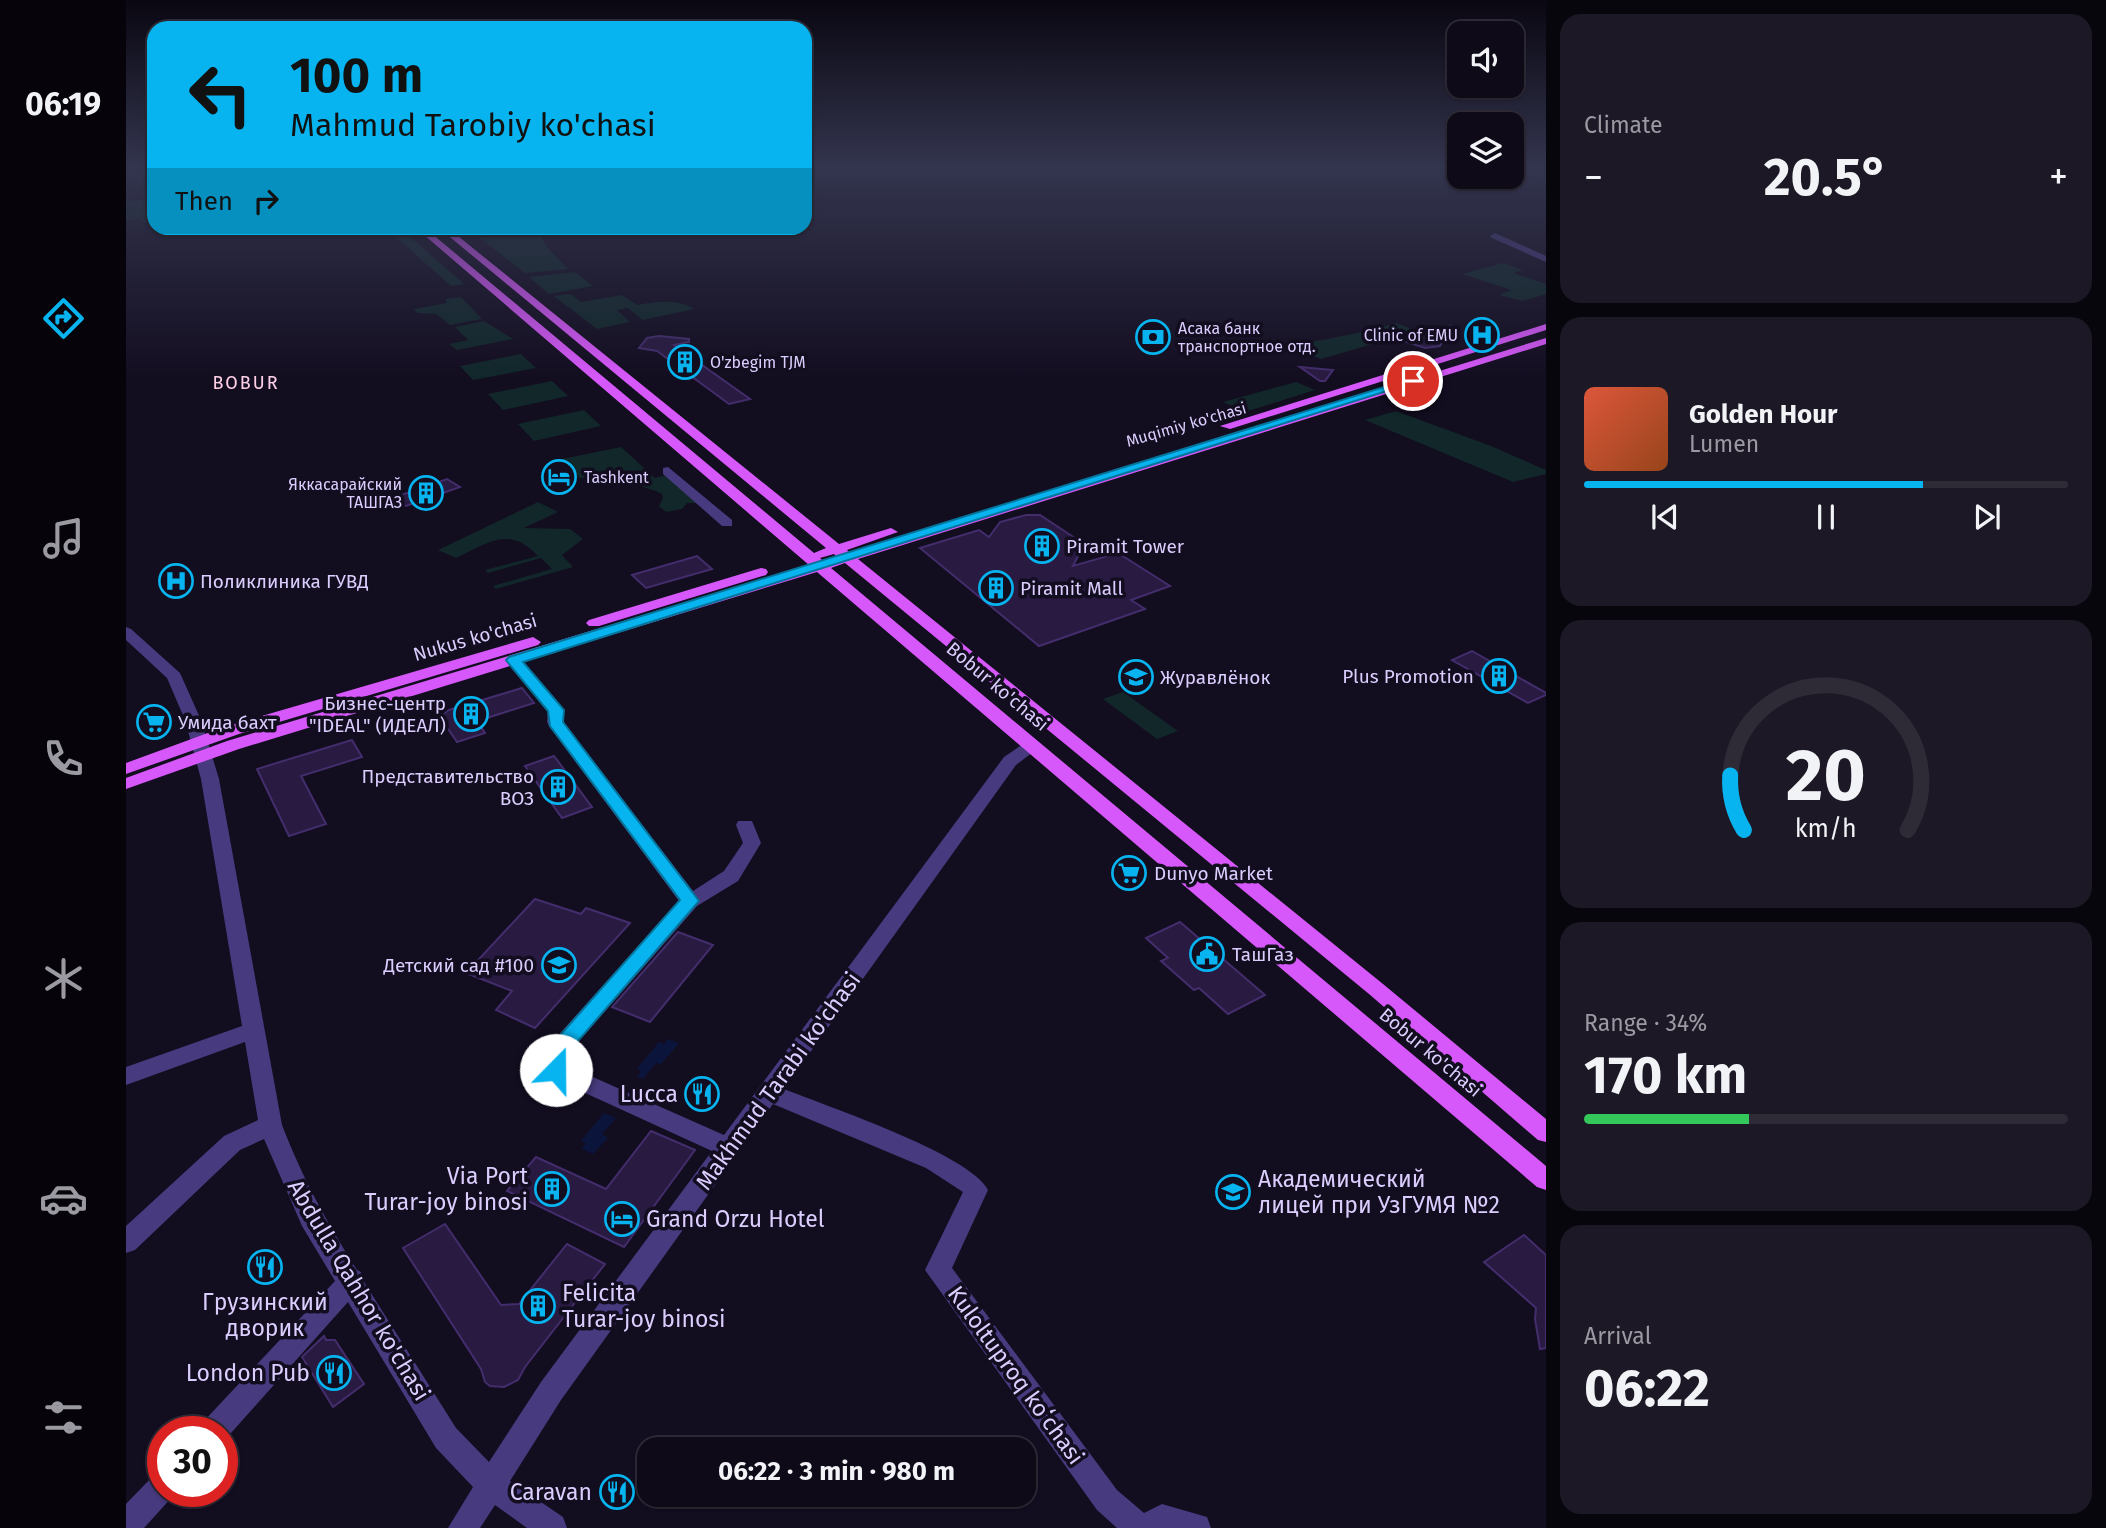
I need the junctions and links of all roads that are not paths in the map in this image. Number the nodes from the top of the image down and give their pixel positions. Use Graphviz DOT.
graph roads {
  1 [pos="430,236"];
  2 [pos="453,236"];
  3 [pos="1495,236"];
  4 [pos="1546,259"];
  5 [pos="1546,327"];
  6 [pos="1546,334"];
  7 [pos="1546,341"];
  8 [pos="1508,349"];
  9 [pos="1546,350"];
  10 [pos="623,375"];
  11 [pos="601,380"];
  12 [pos="1140,456"];
  13 [pos="1156,461"];
  14 [pos="668,471"];
  15 [pos="1000,505"];
  16 [pos="727,523"];
  17 [pos="843,554"];
  18 [pos="817,562"];
  19 [pos="126,632"];
  20 [pos="514,660"];
  21 [pos="1019,698"];
  22 [pos="989,709"];
  23 [pos="1032,746"];
  24 [pos="202,749"];
  25 [pos="126,769"];
  26 [pos="126,784"];
  27 [pos="745,825"];
  28 [pos="690,901"];
  29 [pos="252,1031"];
  30 [pos="126,1076"];
  31 [pos="770,1093"];
  32 [pos="271,1125"];
  33 [pos="1546,1133"];
  34 [pos="729,1148"];
  35 [pos="1546,1180"];
  36 [pos="126,1242"];
  37 [pos="352,1280"];
  38 [pos="228,1416"];
  39 [pos="491,1485"];
  40 [pos="147,1503"];
  41 [pos="126,1526"];
  42 [pos="463,1528"];
  43 [pos="552,1528"];
  44 [pos="1139,1528"];
  45 [pos="1146,1528"];
  46 [pos="1196,1528"];
  1 -- 11 [label="main road, Bobur ko'chasi"];
  2 -- 10 [label="main road, Bobur ko'chasi"];
  3 -- 4 [label="street"];
  5 -- 12 [label="main road"];
  6 -- 8 [label="main road, Muqimiy ko'chasi"];
  7 -- 8 [label="main road, Muqimiy ko'chasi"];
  8 -- 12 [label="main road, Muqimiy ko'chasi"];
  8 -- 13 [label="main road, Muqimiy ko'chasi"];
  9 -- 13 [label="main road"];
  10 -- 11 [label="main road"];
  10 -- 17 [label="main road, Bobur ko'chasi"];
  11 -- 18 [label="main road, Bobur ko'chasi"];
  12 -- 15 [label="main road, Muqimiy ko'chasi"];
  13 -- 15 [label="main road, Muqimiy ko'chasi"];
  14 -- 16 [label="street"];
  15 -- 17 [label="main road, Muqimiy ko'chasi"];
  17 -- 18 [label="main road, Muqimiy ko'chasi"];
  17 -- 21 [label="main road, Bobur ko'chasi"];
  18 -- 20 [label="main road, Nukus ko'chasi"];
  18 -- 22 [label="main road, Bobur ko'chasi"];
  18 -- 24 [label="main road, Nukus ko'chasi"];
  19 -- 24 [label="street, Abdulla Qahhor ko'chasi"];
  20 -- 24 [label="main road, Nukus ko'chasi"];
  20 -- 28 [label="street"];
  21 -- 22 [label="main road"];
  21 -- 33 [label="main road, Bobur ko'chasi"];
  22 -- 23 [label="main road, Bobur ko'chasi"];
  23 -- 31 [label="street, Makhmud Tarabi ko'chasi"];
  23 -- 35 [label="main road, Bobur ko'chasi"];
  24 -- 25 [label="main road, Nukus ko'chasi"];
  24 -- 26 [label="main road, Nukus ko'chasi"];
  24 -- 29 [label="street, Abdulla Qahhor ko'chasi"];
  27 -- 28 [label="street"];
  28 -- 34 [label="street"];
  29 -- 30 [label="street"];
  29 -- 32 [label="street, Abdulla Qahhor ko'chasi"];
  31 -- 34 [label="street, Makhmud Tarabi ko'chasi"];
  31 -- 44 [label="street, Kuloltuproq koʻchasi"];
  32 -- 36 [label="street"];
  32 -- 37 [label="street, Abdulla Qahhor ko'chasi"];
  34 -- 39 [label="street, Makhmud Tarabi ko'chasi"];
  37 -- 38 [label="street"];
  37 -- 39 [label="street, Abdulla Qahhor ko'chasi"];
  39 -- 42 [label="street, Makhmud Tarabi ko'chasi"];
  39 -- 43 [label="street, Abdulla Qahhor ko'chasi"];
  40 -- 41 [label="street"];
  45 -- 46 [label="street"];
}
